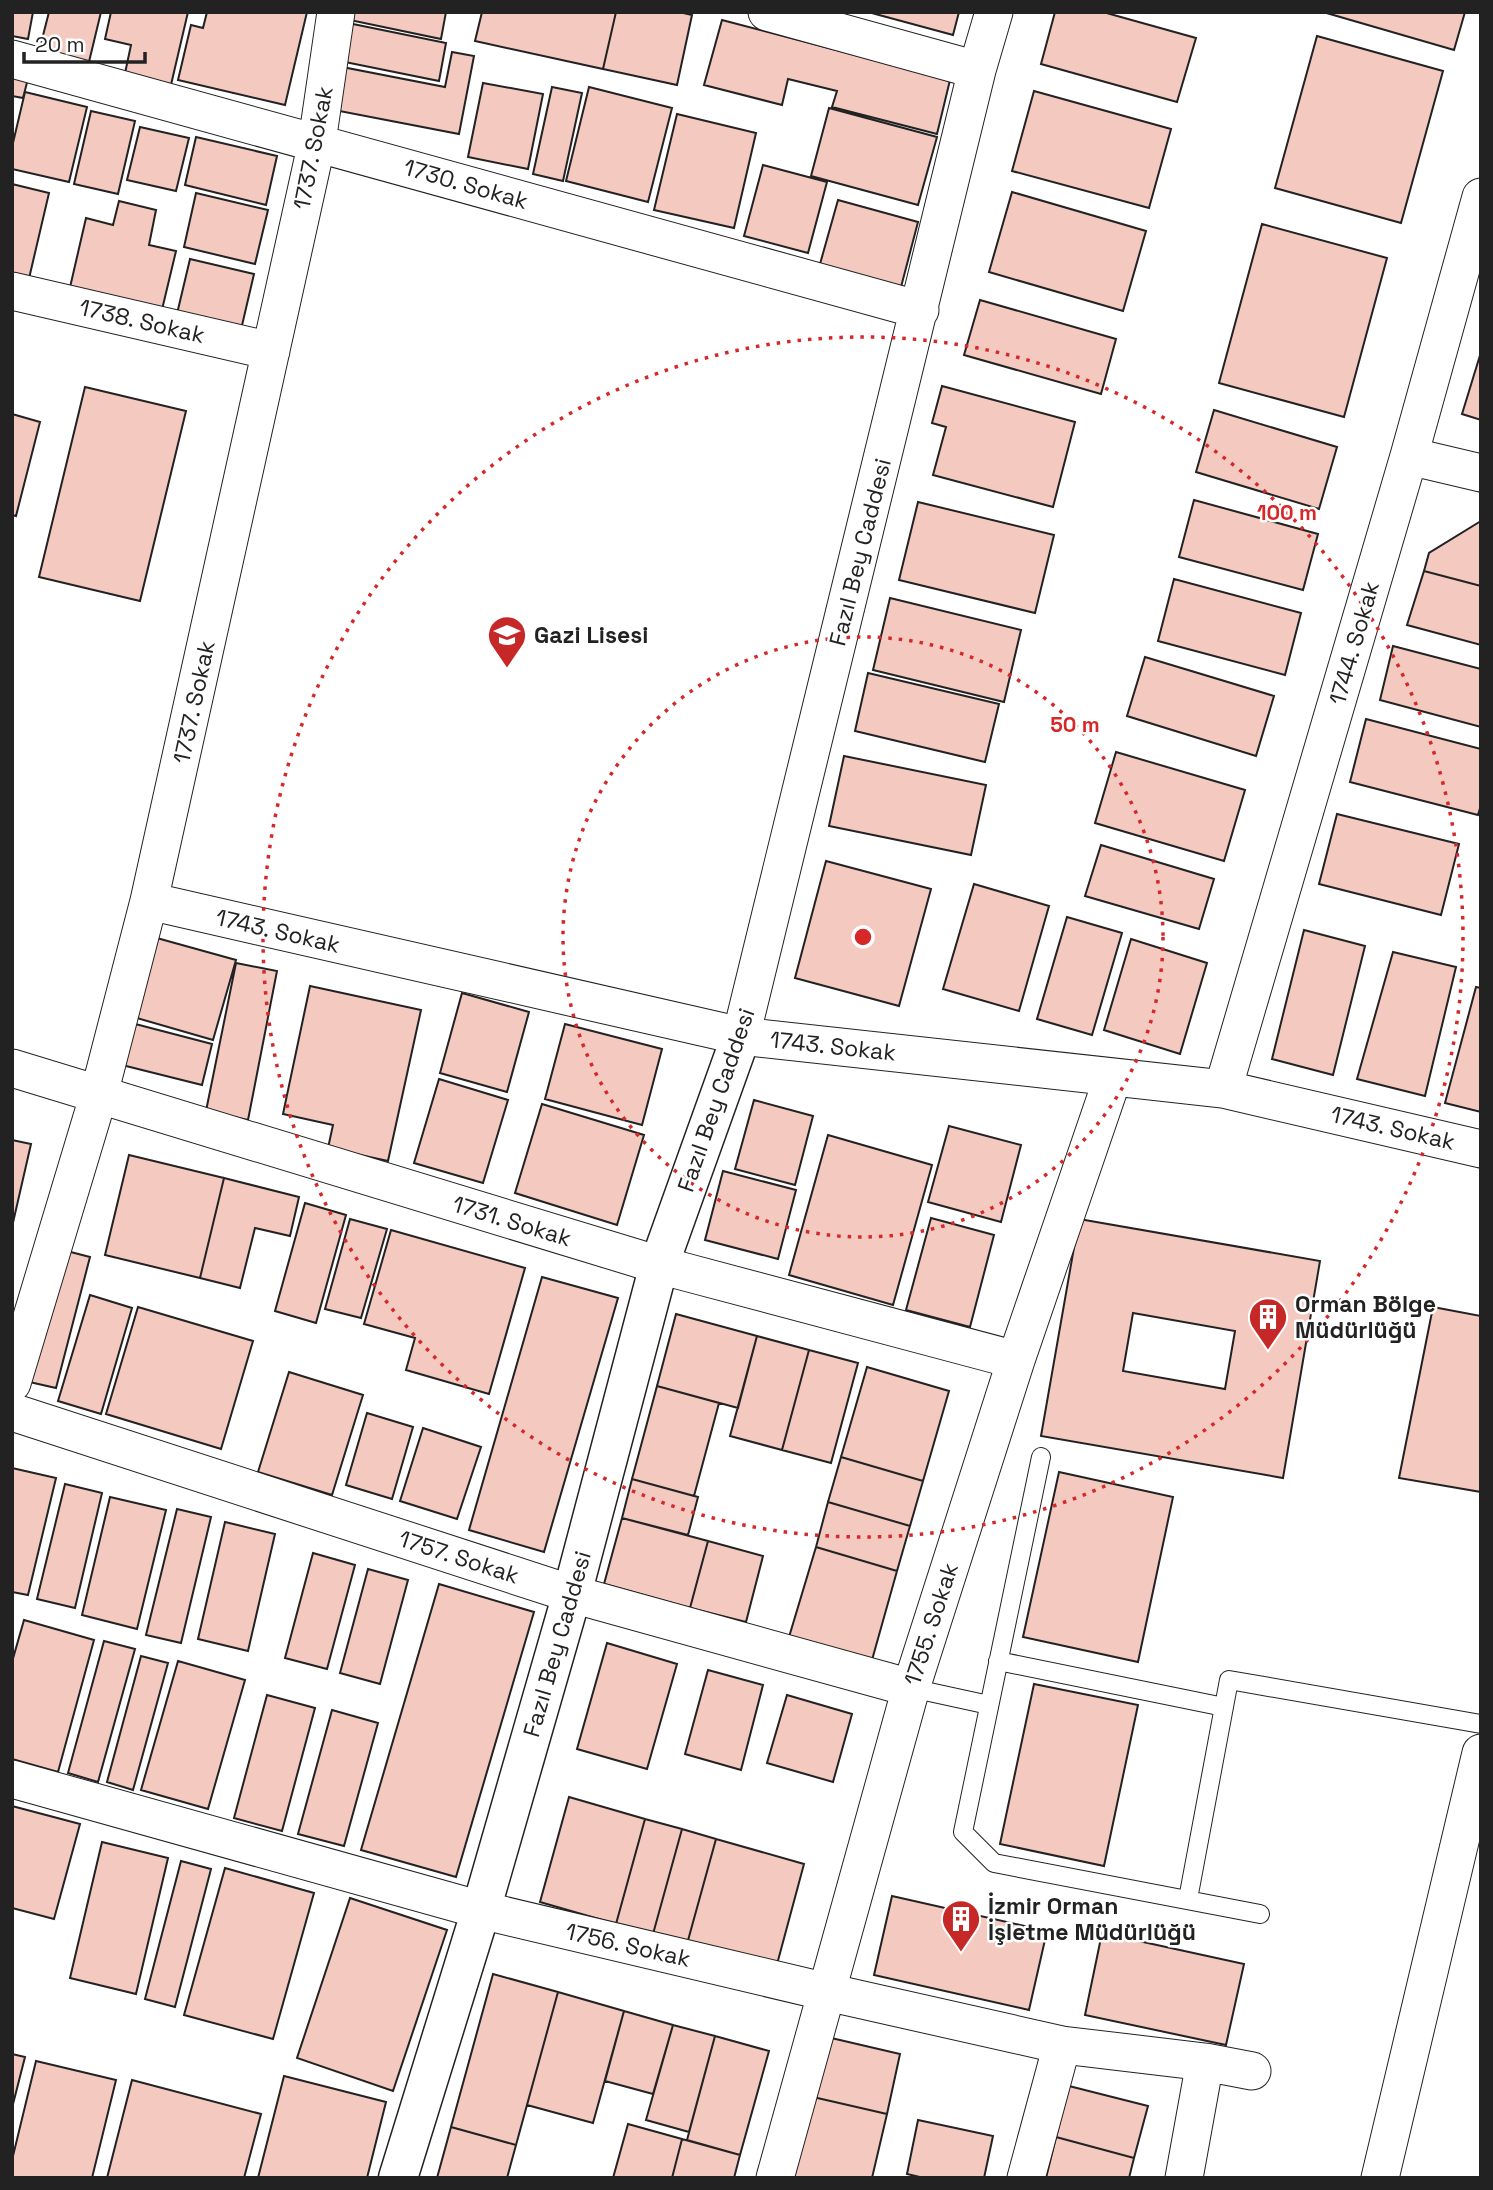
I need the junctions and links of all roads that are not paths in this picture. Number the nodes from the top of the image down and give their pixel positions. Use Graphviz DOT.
graph roads {
  1 [pos="337,12"];
  2 [pos="767,12"];
  3 [pos="994,12"];
  4 [pos="12,59"];
  5 [pos="977,70"];
  6 [pos="317,142"];
  7 [pos="1481,197"];
  8 [pos="12,291"];
  9 [pos="920,310"];
  10 [pos="271,351"];
  11 [pos="1409,456"];
  12 [pos="1481,473"];
  13 [pos="149,901"];
  14 [pos="741,1036"];
  15 [pos="12,1068"];
  16 [pos="1114,1077"];
  17 [pos="1223,1089"];
  18 [pos="99,1094"];
  19 [pos="1481,1149"];
  20 [pos="659,1265"];
  21 [pos="1016,1360"];
  22 [pos="12,1383"];
  23 [pos="12,1412"];
  24 [pos="1041,1457"];
  25 [pos="572,1594"];
  26 [pos="998,1661"];
  27 [pos="911,1688"];
  28 [pos="989,1705"];
  29 [pos="1224,1707"];
  30 [pos="1481,1724"];
  31 [pos="1481,1753"];
  32 [pos="12,1780"];
  33 [pos="1188,1899"];
  34 [pos="481,1910"];
  35 [pos="1260,1914"];
  36 [pos="827,1992"];
  37 [pos="1062,2045"];
  38 [pos="1205,2062"];
  39 [pos="1252,2071"];
  40 [pos="398,2178"];
  41 [pos="775,2178"];
  42 [pos="1026,2178"];
  43 [pos="1184,2178"];
  44 [pos="1380,2178"];
  1 -- 6 [label="street, 1737. Sokak"];
  2 -- 5 [label="street"];
  3 -- 5 [label="street, Fazıl Bey Caddesi"];
  4 -- 6 [label="street, 1730. Sokak"];
  5 -- 9 [label="street, Fazıl Bey Caddesi"];
  6 -- 9 [label="street, 1730. Sokak"];
  6 -- 10 [label="street, 1737. Sokak"];
  7 -- 11 [label="street, 1744. Sokak"];
  8 -- 10 [label="street, 1738. Sokak"];
  9 -- 14 [label="street, Fazıl Bey Caddesi"];
  10 -- 13 [label="street, 1737. Sokak"];
  11 -- 12 [label="street"];
  11 -- 17 [label="street, 1744. Sokak"];
  13 -- 14 [label="street, 1743. Sokak"];
  13 -- 18 [label="street, 1737. Sokak"];
  14 -- 16 [label="street, 1743. Sokak"];
  14 -- 20 [label="street, Fazıl Bey Caddesi"];
  15 -- 18 [label="street, 1731. Sokak"];
  16 -- 17 [label="street, 1743. Sokak"];
  16 -- 21 [label="street, 1755. Sokak"];
  17 -- 19 [label="street, 1743. Sokak"];
  18 -- 20 [label="street, 1731. Sokak"];
  18 -- 22 [label="street, 1737. Sokak"];
  20 -- 21 [label="street, 1731. Sokak"];
  20 -- 25 [label="street, Fazıl Bey Caddesi"];
  21 -- 27 [label="street, 1755. Sokak"];
  23 -- 25 [label="street, 1757. Sokak"];
  24 -- 26 [label="lane"];
  25 -- 27 [label="street, 1757. Sokak"];
  25 -- 34 [label="street, Fazıl Bey Caddesi"];
  26 -- 28 [label="lane"];
  26 -- 29 [label="lane"];
  27 -- 28 [label="lane"];
  27 -- 36 [label="street, 1755. Sokak"];
  28 -- 33 [label="lane"];
  29 -- 30 [label="lane"];
  29 -- 33 [label="lane"];
  31 -- 44 [label="street"];
  32 -- 34 [label="street, 1756. Sokak"];
  33 -- 35 [label="lane"];
  34 -- 36 [label="street, 1756. Sokak"];
  34 -- 40 [label="street, Fazıl Bey Caddesi"];
  36 -- 37 [label="street, 1756. Sokak"];
  36 -- 41 [label="street, 1755. Sokak"];
  37 -- 38 [label="street, 1756. Sokak"];
  37 -- 42 [label="street"];
  38 -- 39 [label="street, 1756. Sokak"];
  38 -- 43 [label="street"];
}
